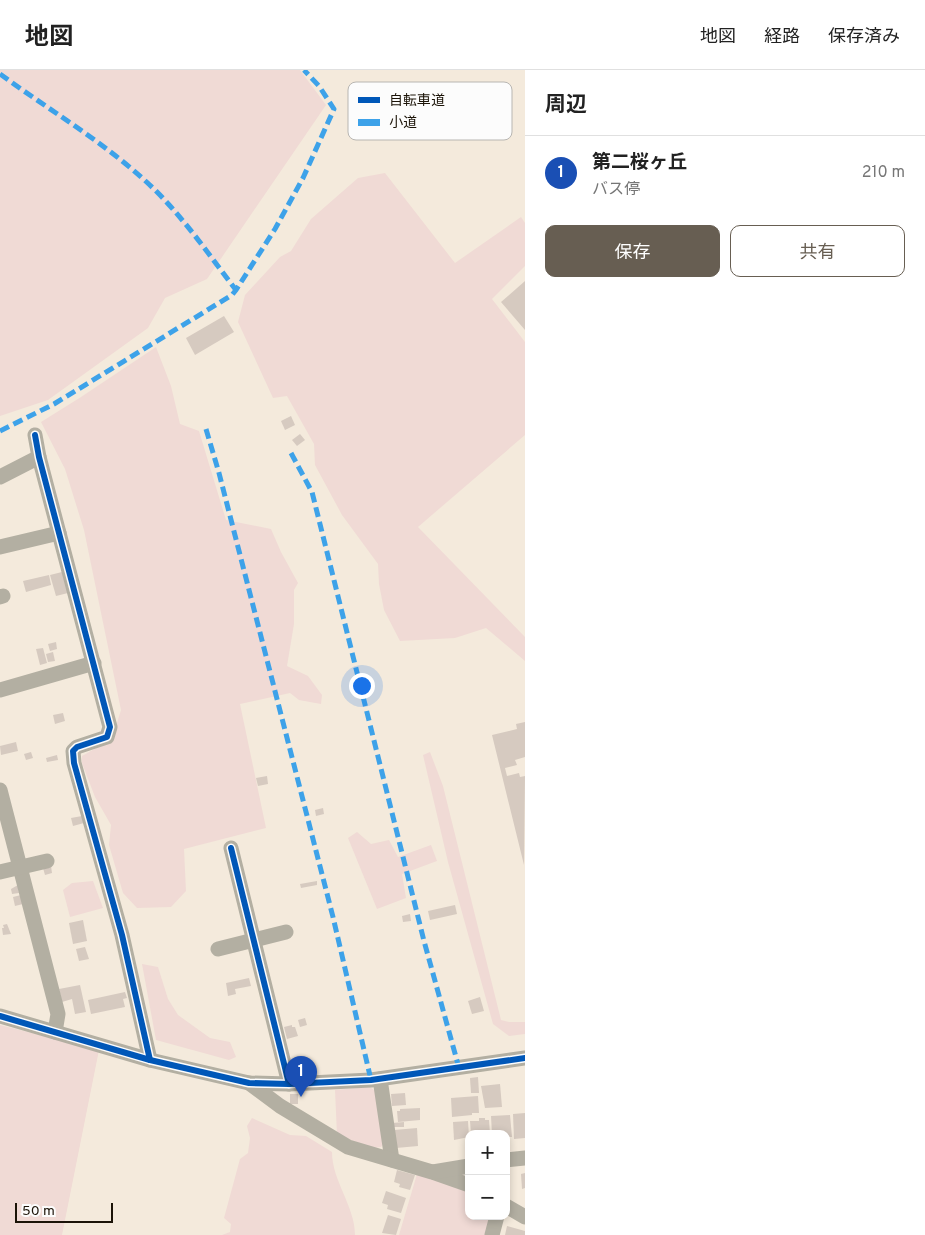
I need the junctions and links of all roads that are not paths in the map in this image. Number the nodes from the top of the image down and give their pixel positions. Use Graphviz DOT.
graph roads {
  1 [pos="35,436"];
  2 [pos="39,457"];
  3 [pos="0,477"];
  4 [pos="59,533"];
  5 [pos="0,547"];
  6 [pos="94,663"];
  7 [pos="0,690"];
  8 [pos="0,790"];
  9 [pos="231,848"];
  10 [pos="47,861"];
  11 [pos="20,867"];
  12 [pos="0,872"];
  13 [pos="286,932"];
  14 [pos="254,940"];
  15 [pos="218,949"];
  16 [pos="0,1016"];
  17 [pos="55,1032"];
  18 [pos="525,1058"];
  19 [pos="150,1060"];
  20 [pos="380,1079"];
  21 [pos="249,1083"];
  22 [pos="289,1084"];
  23 [pos="525,1158"];
  24 [pos="392,1160"];
  25 [pos="510,1160"];
  26 [pos="465,1167"];
  27 [pos="432,1172"];
  28 [pos="465,1184"];
  29 [pos="510,1208"];
  30 [pos="525,1217"];
  31 [pos="496,1220"];
  32 [pos="492,1235"];
  1 -- 2 [label="street"];
  2 -- 3 [label="street"];
  2 -- 4 [label="street"];
  4 -- 5 [label="street"];
  4 -- 6 [label="street"];
  6 -- 7 [label="street"];
  6 -- 19 [label="street"];
  8 -- 11 [label="street"];
  9 -- 14 [label="street"];
  10 -- 11 [label="street"];
  11 -- 12 [label="street"];
  11 -- 17 [label="street"];
  13 -- 14 [label="street"];
  14 -- 15 [label="street"];
  14 -- 22 [label="street"];
  16 -- 17 [label="street"];
  17 -- 19 [label="street"];
  18 -- 20 [label="street"];
  19 -- 21 [label="street"];
  20 -- 22 [label="street"];
  20 -- 24 [label="street"];
  21 -- 22 [label="street"];
  21 -- 24 [label="street"];
  23 -- 25 [label="street"];
  24 -- 27 [label="street"];
  26 -- 27 [label="street"];
  27 -- 28 [label="street"];
  29 -- 30 [label="street"];
  31 -- 32 [label="street"];
}
